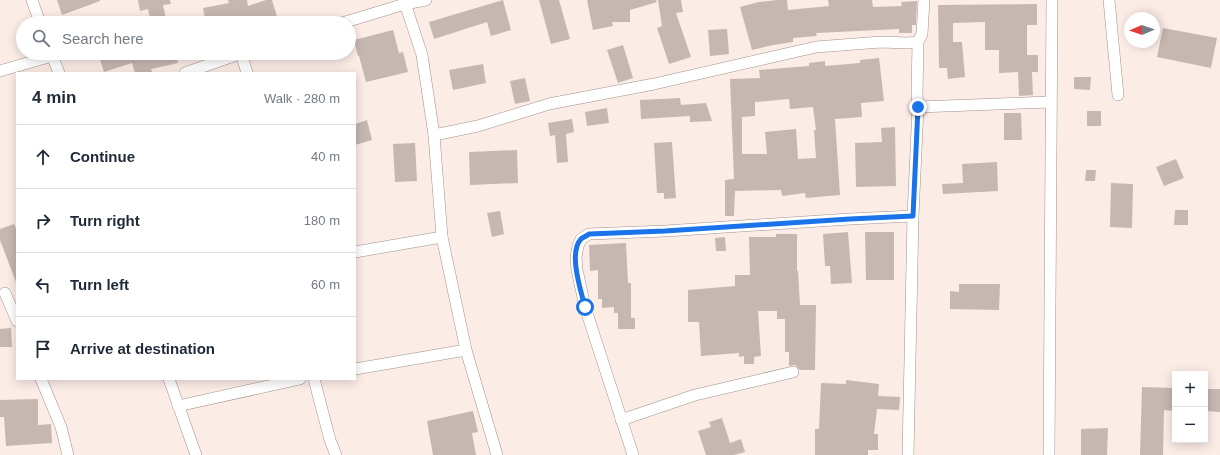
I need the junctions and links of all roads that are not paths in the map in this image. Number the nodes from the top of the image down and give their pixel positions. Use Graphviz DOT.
graph roads {
  1 [pos="32,0"];
  2 [pos="426,0"];
  3 [pos="924,0"];
  4 [pos="1052,0"];
  5 [pos="1109,0"];
  6 [pos="404,2"];
  7 [pos="38,16"];
  8 [pos="356,18"];
  9 [pos="918,42"];
  10 [pos="33,60"];
  11 [pos="54,60"];
  12 [pos="222,60"];
  13 [pos="244,60"];
  14 [pos="0,71"];
  15 [pos="59,72"];
  16 [pos="188,72"];
  17 [pos="247,72"];
  18 [pos="1118,95"];
  19 [pos="1050,102"];
  20 [pos="918,107"];
  21 [pos="434,135"];
  22 [pos="913,216"];
  23 [pos="442,237"];
  24 [pos="356,252"];
  25 [pos="16,292"];
  26 [pos="3,293"];
  27 [pos="16,319"];
  28 [pos="466,350"];
  29 [pos="356,369"];
  30 [pos="793,372"];
  31 [pos="41,380"];
  32 [pos="169,380"];
  33 [pos="295,380"];
  34 [pos="314,380"];
  35 [pos="178,406"];
  36 [pos="621,420"];
  37 [pos="68,455"];
  38 [pos="196,455"];
  39 [pos="336,455"];
  40 [pos="497,455"];
  41 [pos="633,455"];
  42 [pos="908,455"];
  43 [pos="1049,455"];
  1 -- 7 [label="street"];
  2 -- 6 [label="street"];
  3 -- 9 [label="street"];
  4 -- 19 [label="street"];
  5 -- 18 [label="street"];
  6 -- 8 [label="street"];
  6 -- 21 [label="street"];
  9 -- 20 [label="street"];
  9 -- 21 [label="street"];
  10 -- 14 [label="street"];
  11 -- 15 [label="street"];
  12 -- 16 [label="street"];
  13 -- 17 [label="street"];
  19 -- 20 [label="street"];
  19 -- 43 [label="street"];
  20 -- 22 [label="street"];
  21 -- 23 [label="street"];
  22 -- 36 [label="street"];
  22 -- 42 [label="street"];
  23 -- 24 [label="street"];
  23 -- 28 [label="street"];
  25 -- 26 [label="street"];
  26 -- 27 [label="street"];
  28 -- 29 [label="street"];
  28 -- 40 [label="street"];
  30 -- 36 [label="street"];
  31 -- 37 [label="street"];
  32 -- 35 [label="street"];
  33 -- 35 [label="street"];
  34 -- 39 [label="street"];
  35 -- 38 [label="street"];
  36 -- 41 [label="street"];
}
